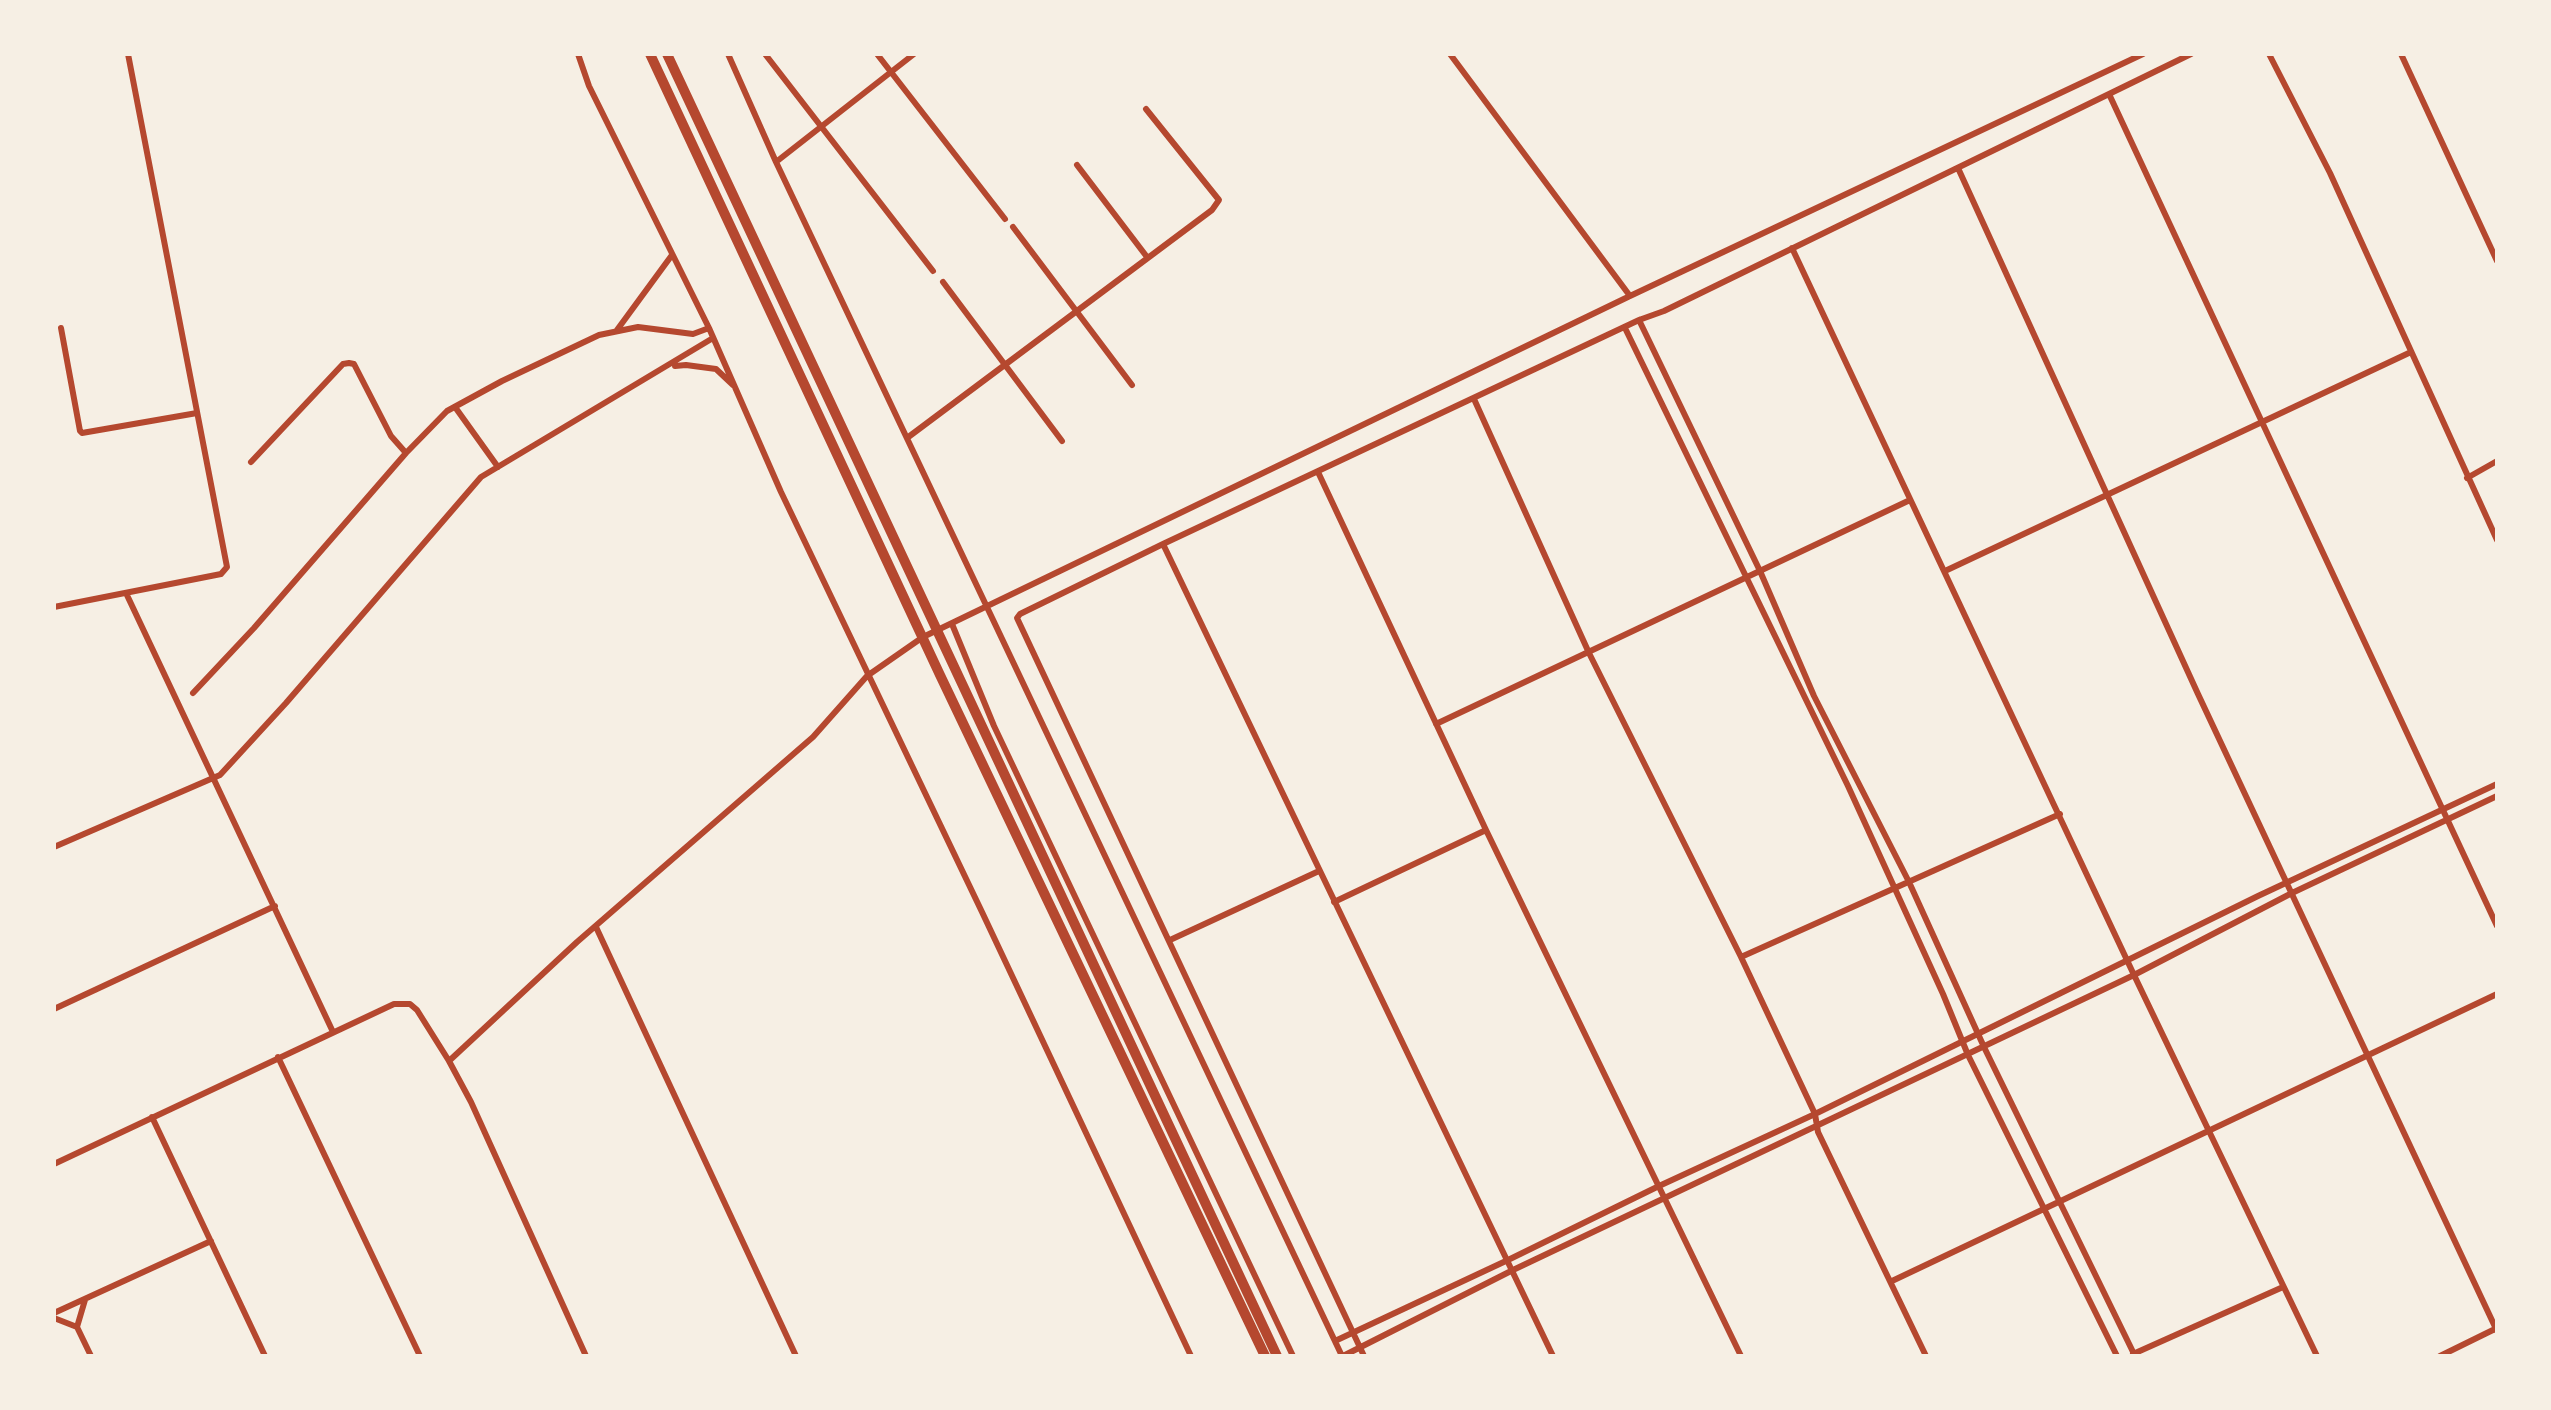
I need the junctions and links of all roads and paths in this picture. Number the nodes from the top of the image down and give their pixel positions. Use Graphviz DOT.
graph roads {
  1 [pos="128,54"];
  2 [pos="578,54"];
  3 [pos="650,54"];
  4 [pos="667,54"];
  5 [pos="728,54"];
  6 [pos="765,54"];
  7 [pos="877,54"];
  8 [pos="914,54"];
  9 [pos="1450,54"];
  10 [pos="2143,54"];
  11 [pos="2191,54"];
  12 [pos="2269,54"];
  13 [pos="2401,54"];
  14 [pos="890,71"];
  15 [pos="2109,94"];
  16 [pos="1146,109"];
  17 [pos="821,126"];
  18 [pos="776,162"];
  19 [pos="1077,165"];
  20 [pos="1958,168"];
  21 [pos="1005,219"];
  22 [pos="1013,227"];
  23 [pos="1792,248"];
  24 [pos="672,255"];
  25 [pos="1147,257"];
  26 [pos="2497,261"];
  27 [pos="933,271"];
  28 [pos="943,282"];
  29 [pos="1630,296"];
  30 [pos="1076,312"];
  31 [pos="1639,320"];
  32 [pos="61,328"];
  33 [pos="709,328"];
  34 [pos="1625,328"];
  35 [pos="617,330"];
  36 [pos="713,338"];
  37 [pos="2411,352"];
  38 [pos="670,366"];
  39 [pos="1007,366"];
  40 [pos="1132,385"];
  41 [pos="735,387"];
  42 [pos="1474,399"];
  43 [pos="455,407"];
  44 [pos="197,413"];
  45 [pos="2263,422"];
  46 [pos="907,438"];
  47 [pos="1062,441"];
  48 [pos="406,453"];
  49 [pos="2497,461"];
  50 [pos="251,462"];
  51 [pos="498,467"];
  52 [pos="1318,472"];
  53 [pos="2467,478"];
  54 [pos="2106,494"];
  55 [pos="1910,500"];
  56 [pos="2497,540"];
  57 [pos="1163,544"];
  58 [pos="1760,571"];
  59 [pos="1945,571"];
  60 [pos="1746,577"];
  61 [pos="126,593"];
  62 [pos="987,606"];
  63 [pos="54,607"];
  64 [pos="952,624"];
  65 [pos="936,630"];
  66 [pos="923,637"];
  67 [pos="1589,653"];
  68 [pos="867,676"];
  69 [pos="193,693"];
  70 [pos="1436,724"];
  71 [pos="211,778"];
  72 [pos="2497,784"];
  73 [pos="2497,796"];
  74 [pos="2442,810"];
  75 [pos="2060,814"];
  76 [pos="2447,820"];
  77 [pos="1486,830"];
  78 [pos="54,847"];
  79 [pos="1319,871"];
  80 [pos="1909,882"];
  81 [pos="2287,883"];
  82 [pos="1895,890"];
  83 [pos="2292,893"];
  84 [pos="1334,902"];
  85 [pos="275,906"];
  86 [pos="2497,926"];
  87 [pos="596,927"];
  88 [pos="1170,940"];
  89 [pos="1741,957"];
  90 [pos="2127,961"];
  91 [pos="2134,975"];
  92 [pos="2497,994"];
  93 [pos="54,1009"];
  94 [pos="333,1032"];
  95 [pos="1979,1035"];
  96 [pos="1963,1042"];
  97 [pos="1984,1047"];
  98 [pos="1968,1055"];
  99 [pos="2369,1055"];
  100 [pos="278,1057"];
  101 [pos="449,1061"];
  102 [pos="1815,1114"];
  103 [pos="152,1117"];
  104 [pos="1818,1126"];
  105 [pos="2210,1131"];
  106 [pos="54,1164"];
  107 [pos="1659,1186"];
  108 [pos="1665,1199"];
  109 [pos="2059,1203"];
  110 [pos="2045,1210"];
  111 [pos="211,1241"];
  112 [pos="1508,1260"];
  113 [pos="1513,1270"];
  114 [pos="1892,1281"];
  115 [pos="2283,1287"];
  116 [pos="85,1300"];
  117 [pos="54,1316"];
  118 [pos="77,1327"];
  119 [pos="2497,1329"];
  120 [pos="1354,1334"];
  121 [pos="1335,1341"];
  122 [pos="1361,1348"];
  123 [pos="2133,1355"];
  124 [pos="91,1356"];
  125 [pos="265,1356"];
  126 [pos="420,1356"];
  127 [pos="586,1356"];
  128 [pos="796,1356"];
  129 [pos="1191,1356"];
  130 [pos="1265,1356"];
  131 [pos="1277,1356"];
  132 [pos="1293,1356"];
  133 [pos="1343,1356"];
  134 [pos="1364,1356"];
  135 [pos="1553,1356"];
  136 [pos="1741,1356"];
  137 [pos="1926,1356"];
  138 [pos="2117,1356"];
  139 [pos="2317,1356"];
  140 [pos="2440,1356"];
  1 -- 44 [label="street"];
  2 -- 24 [label="street"];
  3 -- 66 [label="highway"];
  4 -- 65 [label="highway"];
  5 -- 18 [label="street"];
  6 -- 17 [label="street"];
  7 -- 14 [label="street"];
  8 -- 14 [label="street"];
  9 -- 29 [label="street"];
  10 -- 29 [label="street"];
  11 -- 15 [label="street"];
  12 -- 37 [label="street"];
  13 -- 26 [label="street"];
  14 -- 17 [label="street"];
  14 -- 21 [label="street"];
  15 -- 20 [label="street"];
  15 -- 45 [label="street"];
  16 -- 25 [label="street"];
  17 -- 18 [label="street"];
  17 -- 27 [label="street"];
  18 -- 46 [label="street"];
  19 -- 25 [label="street"];
  20 -- 23 [label="street"];
  20 -- 54 [label="street"];
  22 -- 30 [label="street"];
  23 -- 31 [label="street"];
  23 -- 55 [label="street"];
  24 -- 33 [label="street"];
  24 -- 35 [label="street"];
  25 -- 30 [label="street"];
  28 -- 39 [label="street"];
  29 -- 62 [label="street"];
  30 -- 39 [label="street"];
  30 -- 40 [label="street"];
  31 -- 34 [label="street"];
  31 -- 58 [label="street"];
  32 -- 44 [label="street"];
  33 -- 35 [label="street"];
  33 -- 36 [label="street"];
  34 -- 42 [label="street"];
  34 -- 60 [label="street"];
  35 -- 43 [label="street"];
  36 -- 38 [label="street"];
  36 -- 41 [label="street"];
  37 -- 45 [label="street"];
  37 -- 53 [label="street"];
  38 -- 41 [label="street"];
  38 -- 51 [label="street"];
  39 -- 46 [label="street"];
  39 -- 47 [label="street"];
  41 -- 68 [label="street"];
  42 -- 52 [label="street"];
  42 -- 67 [label="street"];
  43 -- 48 [label="street"];
  43 -- 51 [label="street"];
  44 -- 61 [label="street"];
  45 -- 54 [label="street"];
  45 -- 74 [label="street"];
  46 -- 62 [label="street"];
  48 -- 50 [label="street"];
  48 -- 69 [label="street"];
  49 -- 53 [label="street"];
  51 -- 71 [label="street"];
  52 -- 57 [label="street"];
  52 -- 70 [label="street"];
  53 -- 56 [label="street"];
  54 -- 59 [label="street"];
  54 -- 81 [label="street"];
  55 -- 58 [label="street"];
  55 -- 59 [label="street"];
  57 -- 79 [label="street"];
  57 -- 88 [label="street"];
  58 -- 60 [label="street"];
  58 -- 80 [label="street"];
  59 -- 75 [label="street"];
  60 -- 67 [label="street"];
  60 -- 82 [label="street"];
  61 -- 63 [label="street"];
  61 -- 71 [label="street"];
  62 -- 64 [label="street"];
  62 -- 121 [label="street"];
  64 -- 65 [label="street"];
  64 -- 132 [label="street"];
  65 -- 66 [label="street"];
  65 -- 131 [label="highway"];
  66 -- 68 [label="street"];
  66 -- 130 [label="highway"];
  67 -- 70 [label="street"];
  67 -- 89 [label="street"];
  68 -- 87 [label="street"];
  68 -- 129 [label="street"];
  70 -- 77 [label="street"];
  71 -- 78 [label="street"];
  71 -- 85 [label="street"];
  72 -- 74 [label="street"];
  73 -- 76 [label="street"];
  74 -- 76 [label="street"];
  74 -- 81 [label="street"];
  75 -- 80 [label="street"];
  75 -- 90 [label="street"];
  76 -- 83 [label="street"];
  76 -- 86 [label="street"];
  77 -- 84 [label="street"];
  77 -- 107 [label="street"];
  79 -- 84 [label="street"];
  79 -- 88 [label="street"];
  80 -- 82 [label="street"];
  80 -- 95 [label="street"];
  81 -- 83 [label="street"];
  81 -- 90 [label="street"];
  82 -- 89 [label="street"];
  82 -- 96 [label="street"];
  83 -- 91 [label="street"];
  83 -- 99 [label="street"];
  84 -- 112 [label="street"];
  85 -- 93 [label="street"];
  85 -- 94 [label="street"];
  87 -- 101 [label="street"];
  87 -- 128 [label="street"];
  88 -- 120 [label="street"];
  89 -- 102 [label="street"];
  90 -- 91 [label="street"];
  90 -- 95 [label="street"];
  91 -- 97 [label="street"];
  91 -- 105 [label="street"];
  92 -- 99 [label="street"];
  94 -- 100 [label="street"];
  94 -- 101 [label="street"];
  95 -- 96 [label="street"];
  95 -- 97 [label="street"];
  96 -- 98 [label="street"];
  96 -- 102 [label="street"];
  97 -- 98 [label="street"];
  97 -- 109 [label="street"];
  98 -- 104 [label="street"];
  98 -- 110 [label="street"];
  99 -- 105 [label="street"];
  99 -- 119 [label="street"];
  100 -- 103 [label="street"];
  100 -- 126 [label="street"];
  101 -- 127 [label="street"];
  102 -- 104 [label="street"];
  102 -- 107 [label="street"];
  103 -- 106 [label="street"];
  103 -- 111 [label="street"];
  104 -- 108 [label="street"];
  104 -- 114 [label="street"];
  105 -- 109 [label="street"];
  105 -- 115 [label="street"];
  107 -- 108 [label="street"];
  107 -- 112 [label="street"];
  108 -- 113 [label="street"];
  108 -- 136 [label="street"];
  109 -- 110 [label="street"];
  109 -- 123 [label="street"];
  110 -- 114 [label="street"];
  110 -- 138 [label="street"];
  111 -- 116 [label="street"];
  111 -- 125 [label="street"];
  112 -- 113 [label="street"];
  112 -- 120 [label="street"];
  113 -- 122 [label="street"];
  113 -- 135 [label="street"];
  114 -- 137 [label="street"];
  115 -- 123 [label="street"];
  115 -- 139 [label="street"];
  116 -- 117 [label="street"];
  116 -- 118 [label="street"];
  117 -- 118 [label="street"];
  118 -- 124 [label="street"];
  119 -- 140 [label="street"];
  120 -- 121 [label="street"];
  120 -- 122 [label="street"];
  121 -- 133 [label="street"];
  122 -- 133 [label="street"];
  122 -- 134 [label="street"];
}
